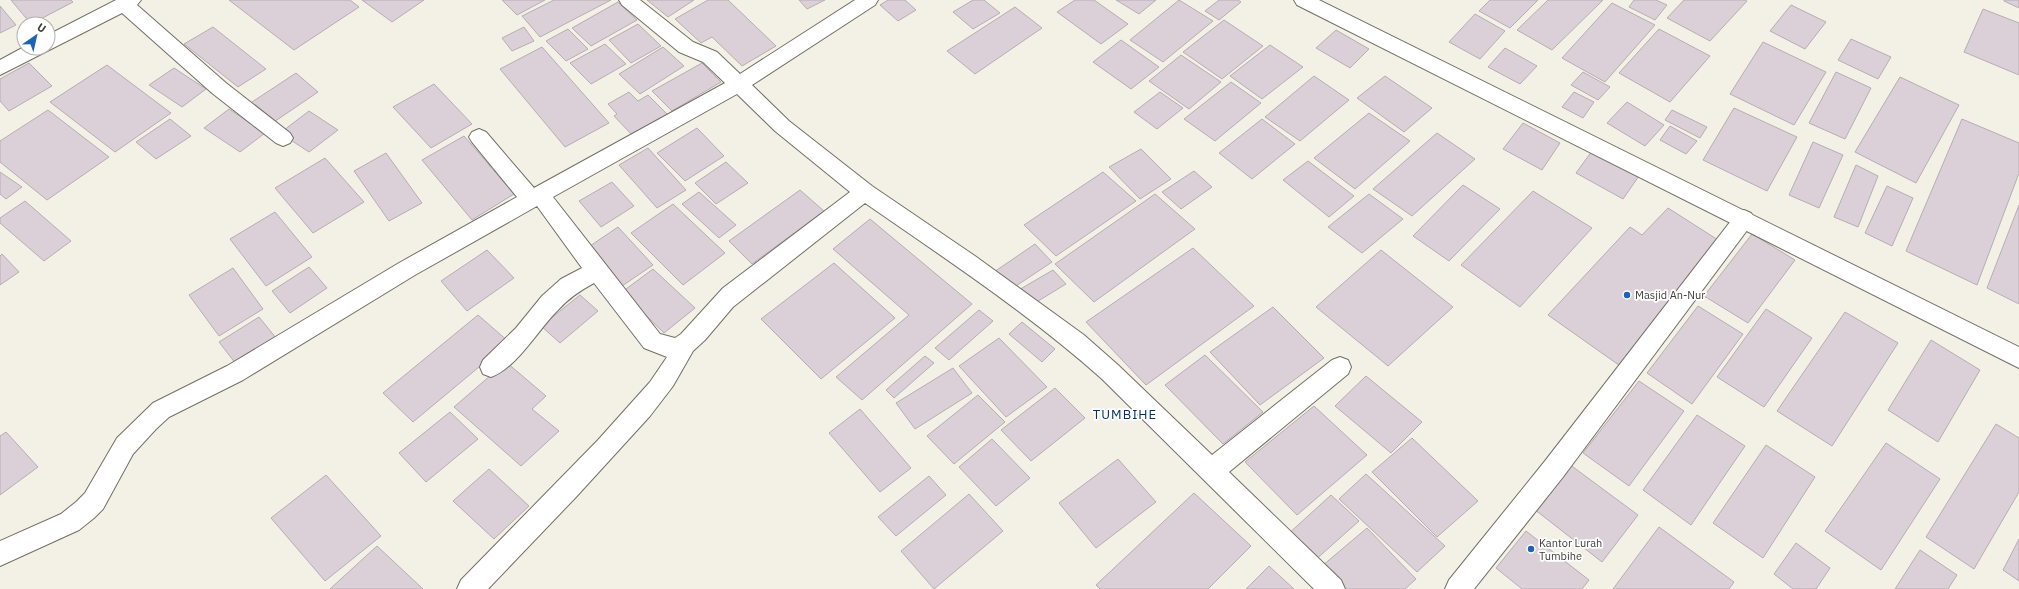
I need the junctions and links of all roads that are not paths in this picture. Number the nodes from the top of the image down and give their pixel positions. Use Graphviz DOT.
graph roads {
  1 [pos="628,0"];
  2 [pos="869,0"];
  3 [pos="1304,0"];
  4 [pos="128,2"];
  5 [pos="56,39"];
  6 [pos="23,56"];
  7 [pos="0,68"];
  8 [pos="739,86"];
  9 [pos="480,137"];
  10 [pos="283,138"];
  11 [pos="865,192"];
  12 [pos="536,197"];
  13 [pos="1744,219"];
  14 [pos="597,271"];
  15 [pos="683,347"];
  16 [pos="2019,358"];
  17 [pos="491,367"];
  18 [pos="1340,367"];
  19 [pos="1211,472"];
  20 [pos="0,554"];
  21 [pos="470,589"];
  22 [pos="1332,589"];
  23 [pos="1458,589"];
  1 -- 8 [label="street"];
  2 -- 8 [label="street"];
  3 -- 13 [label="street"];
  4 -- 5 [label="street"];
  4 -- 10 [label="street"];
  6 -- 7 [label="street"];
  8 -- 11 [label="street"];
  8 -- 12 [label="street"];
  9 -- 12 [label="street"];
  11 -- 15 [label="street"];
  11 -- 19 [label="street"];
  12 -- 14 [label="street"];
  12 -- 20 [label="street"];
  13 -- 16 [label="street"];
  13 -- 23 [label="street"];
  14 -- 15 [label="street"];
  14 -- 17 [label="street"];
  15 -- 21 [label="street"];
  18 -- 19 [label="street"];
  19 -- 22 [label="street"];
}
